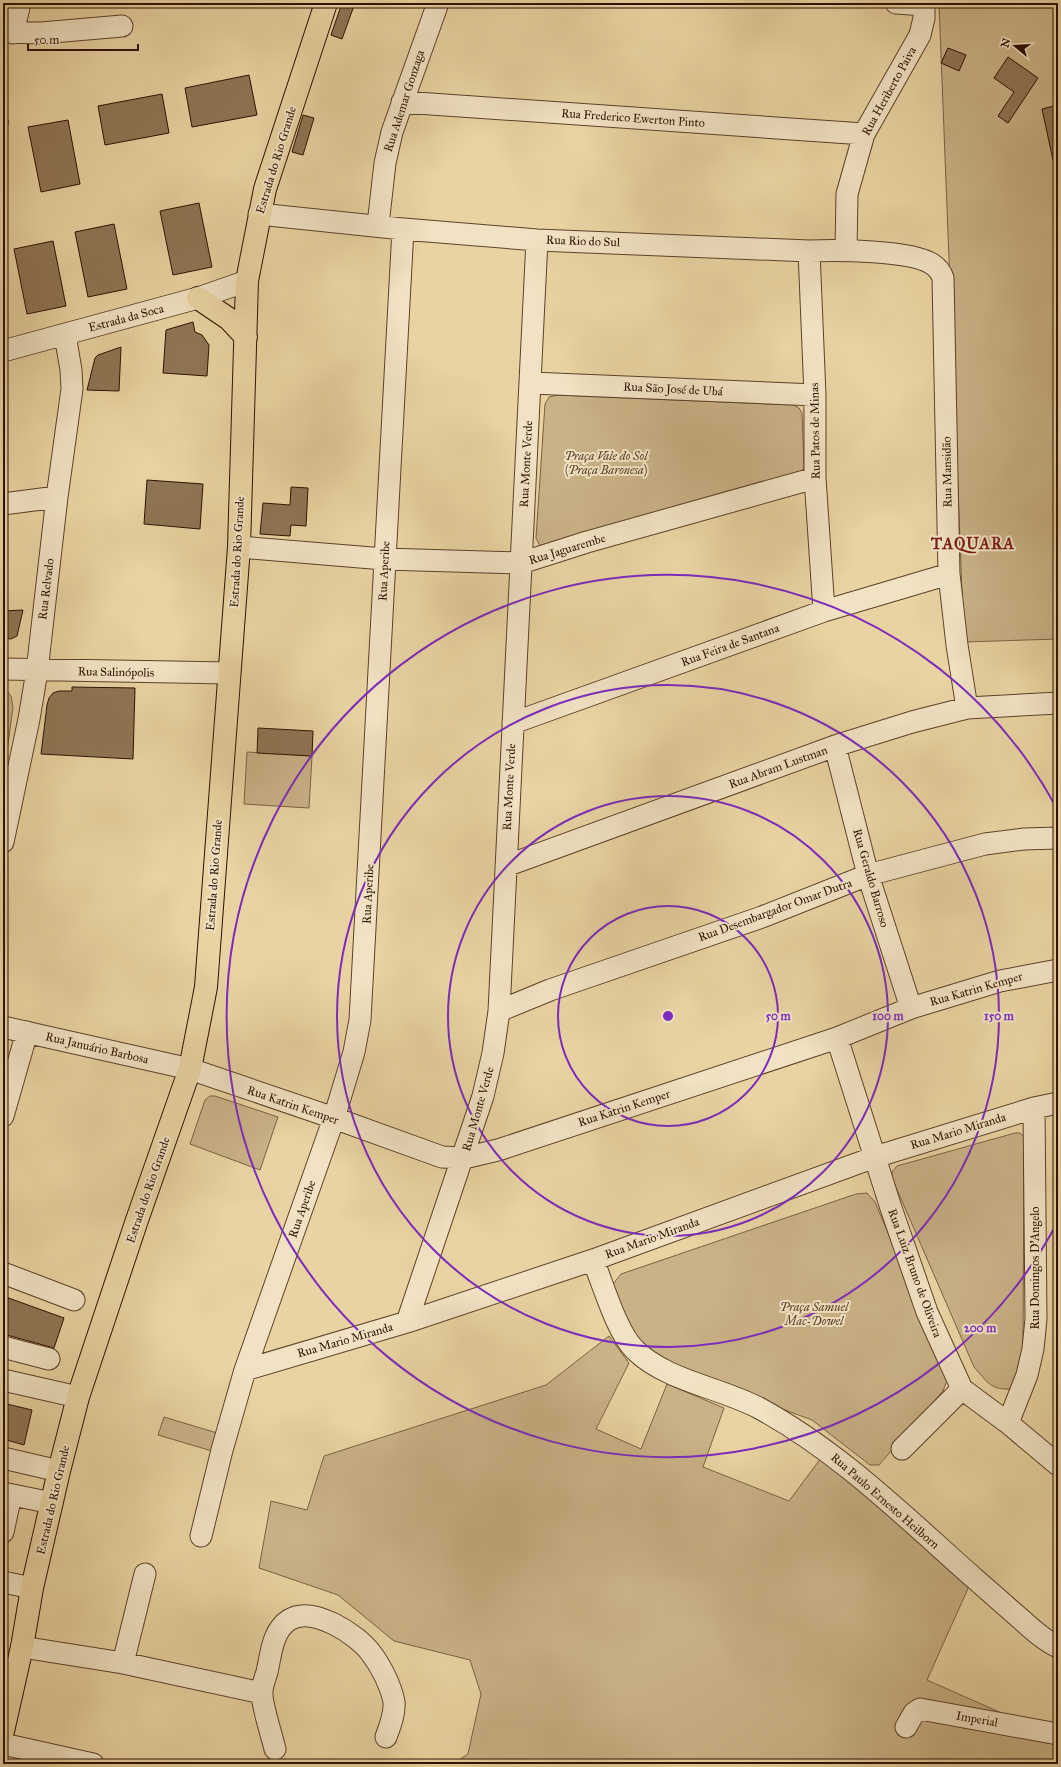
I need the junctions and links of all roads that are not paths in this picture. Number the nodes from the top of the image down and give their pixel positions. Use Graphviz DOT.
graph roads {
  1 [pos="20,3"];
  2 [pos="326,3"];
  3 [pos="438,3"];
  4 [pos="896,3"];
  5 [pos="924,4"];
  6 [pos="122,26"];
  7 [pos="8,32"];
  8 [pos="402,102"];
  9 [pos="864,134"];
  10 [pos="259,214"];
  11 [pos="378,226"];
  12 [pos="403,229"];
  13 [pos="537,240"];
  14 [pos="846,250"];
  15 [pos="809,251"];
  16 [pos="908,256"];
  17 [pos="247,280"];
  18 [pos="198,298"];
  19 [pos="65,335"];
  20 [pos="246,337"];
  21 [pos="3,351"];
  22 [pos="531,383"];
  23 [pos="815,395"];
  24 [pos="815,478"];
  25 [pos="57,497"];
  26 [pos="3,504"];
  27 [pos="239,547"];
  28 [pos="384,559"];
  29 [pos="521,564"];
  30 [pos="949,574"];
  31 [pos="824,611"];
  32 [pos="3,669"];
  33 [pos="37,671"];
  34 [pos="229,673"];
  35 [pos="1058,704"];
  36 [pos="967,708"];
  37 [pos="513,723"];
  38 [pos="835,746"];
  39 [pos="1058,838"];
  40 [pos="3,842"];
  41 [pos="506,866"];
  42 [pos="868,875"];
  43 [pos="1058,970"];
  44 [pos="911,1008"];
  45 [pos="499,1011"];
  46 [pos="3,1026"];
  47 [pos="27,1032"];
  48 [pos="837,1038"];
  49 [pos="190,1069"];
  50 [pos="1058,1103"];
  51 [pos="1034,1108"];
  52 [pos="3,1116"];
  53 [pos="334,1118"];
  54 [pos="875,1157"];
  55 [pos="464,1158"];
  56 [pos="593,1260"];
  57 [pos="3,1273"];
  58 [pos="74,1300"];
  59 [pos="407,1322"];
  60 [pos="3,1346"];
  61 [pos="49,1359"];
  62 [pos="245,1370"];
  63 [pos="3,1380"];
  64 [pos="962,1389"];
  65 [pos="78,1398"];
  66 [pos="1008,1423"];
  67 [pos="902,1449"];
  68 [pos="3,1458"];
  69 [pos="1058,1465"];
  70 [pos="59,1471"];
  71 [pos="7,1494"];
  72 [pos="52,1503"];
  73 [pos="3,1532"];
  74 [pos="201,1536"];
  75 [pos="145,1574"];
  76 [pos="3,1582"];
  77 [pos="32,1588"];
  78 [pos="22,1647"];
  79 [pos="1058,1647"];
  80 [pos="123,1663"];
  81 [pos="262,1693"];
  82 [pos="906,1727"];
  83 [pos="3,1731"];
  84 [pos="1058,1734"];
  85 [pos="386,1737"];
  86 [pos="3,1744"];
  87 [pos="275,1748"];
  88 [pos="93,1764"];
  1 -- 7 [label="street"];
  2 -- 10 [label="main road, Estrada do Rio Grande"];
  3 -- 8 [label="street, Rua Ademar Gonzaga"];
  4 -- 5 [label="street"];
  5 -- 9 [label="street, Rua Heriberto Paiva"];
  6 -- 7 [label="street"];
  8 -- 9 [label="street, Rua Frederico Ewerton Pinto"];
  8 -- 11 [label="street, Rua Ademar Gonzaga"];
  9 -- 14 [label="street, Rua Heriberto Paiva"];
  10 -- 11 [label="street, Rua Rio do Sul"];
  10 -- 17 [label="main road, Estrada do Rio Grande"];
  11 -- 12 [label="street, Rua Rio do Sul"];
  12 -- 13 [label="street, Rua Rio do Sul"];
  12 -- 28 [label="street, Rua Aperibe"];
  13 -- 15 [label="street, Rua Rio do Sul"];
  13 -- 22 [label="street, Rua Monte Verde"];
  14 -- 15 [label="street, Rua Rio do Sul"];
  14 -- 16 [label="street, Rua Rio do Sul"];
  15 -- 23 [label="street, Rua Patos de Minas"];
  16 -- 30 [label="street, Rua Mansidão"];
  17 -- 18 [label="street, Estrada da Soca"];
  17 -- 20 [label="main road, Estrada do Rio Grande"];
  18 -- 19 [label="street, Estrada da Soca"];
  18 -- 20 [label="main road"];
  19 -- 21 [label="street, Estrada da Soca"];
  19 -- 25 [label="street, Rua Relvado"];
  20 -- 27 [label="main road, Estrada do Rio Grande"];
  22 -- 23 [label="street, Rua São José de Ubá"];
  22 -- 29 [label="street, Rua Monte Verde"];
  23 -- 24 [label="street, Rua Patos de Minas"];
  24 -- 29 [label="street, Rua Jaguarembe"];
  24 -- 31 [label="street, Rua Patos de Minas"];
  25 -- 26 [label="street"];
  25 -- 33 [label="street, Rua Relvado"];
  27 -- 28 [label="street, Rua Jaguarembe"];
  27 -- 34 [label="main road, Estrada do Rio Grande"];
  28 -- 29 [label="street, Rua Jaguarembe"];
  28 -- 53 [label="street, Rua Aperibe"];
  29 -- 37 [label="street, Rua Monte Verde"];
  30 -- 31 [label="street, Rua Feira de Santana"];
  30 -- 36 [label="street, Rua Mansidão"];
  31 -- 37 [label="street, Rua Feira de Santana"];
  32 -- 33 [label="street, Rua Salinópolis"];
  33 -- 34 [label="street, Rua Salinópolis"];
  33 -- 40 [label="street, Rua Relvado"];
  34 -- 49 [label="main road, Estrada do Rio Grande"];
  35 -- 36 [label="street, Rua Abram Lustman"];
  36 -- 38 [label="street, Rua Abram Lustman"];
  37 -- 41 [label="street, Rua Monte Verde"];
  38 -- 41 [label="street, Rua Abram Lustman"];
  38 -- 42 [label="street, Rua Geraldo Barroso"];
  39 -- 42 [label="street, Rua Desembargador Omar Dutra"];
  41 -- 45 [label="street, Rua Monte Verde"];
  42 -- 44 [label="street, Rua Geraldo Barroso"];
  42 -- 45 [label="street, Rua Desembargador Omar Dutra"];
  43 -- 44 [label="street, Rua Katrin Kemper"];
  44 -- 48 [label="street, Rua Katrin Kemper"];
  45 -- 55 [label="street, Rua Monte Verde"];
  46 -- 47 [label="street, Rua Januário Barbosa"];
  47 -- 49 [label="street, Rua Januário Barbosa"];
  47 -- 52 [label="street"];
  48 -- 54 [label="street, Rua Luiz Bruno de Oliveira"];
  48 -- 55 [label="street, Rua Katrin Kemper"];
  49 -- 53 [label="street, Rua Katrin Kemper"];
  49 -- 65 [label="main road, Estrada do Rio Grande"];
  50 -- 51 [label="street, Rua Mario Miranda"];
  51 -- 54 [label="street, Rua Mario Miranda"];
  51 -- 66 [label="street, Rua Domingos D'Angelo"];
  53 -- 55 [label="street, Rua Katrin Kemper"];
  53 -- 62 [label="street, Rua Aperibe"];
  54 -- 56 [label="street, Rua Mario Miranda"];
  54 -- 64 [label="street, Rua Luiz Bruno de Oliveira"];
  55 -- 59 [label="street, Rua Monte Verde"];
  56 -- 59 [label="street, Rua Mario Miranda"];
  56 -- 79 [label="street, Rua Paulo Ernesto Heilborn"];
  57 -- 58 [label="street"];
  59 -- 62 [label="street, Rua Mario Miranda"];
  60 -- 61 [label="street"];
  62 -- 74 [label="street, Rua Aperibe"];
  63 -- 65 [label="street"];
  64 -- 66 [label="street, Rua Luiz Bruno de Oliveira"];
  64 -- 67 [label="street"];
  65 -- 70 [label="main road, Estrada do Rio Grande"];
  66 -- 69 [label="street, Rua Luiz Bruno de Oliveira"];
  68 -- 70 [label="street"];
  70 -- 72 [label="main road, Estrada do Rio Grande"];
  71 -- 72 [label="street"];
  71 -- 73 [label="street"];
  72 -- 77 [label="main road, Estrada do Rio Grande"];
  75 -- 80 [label="street"];
  76 -- 77 [label="street"];
  77 -- 78 [label="main road, Estrada do Rio Grande"];
  78 -- 80 [label="street"];
  78 -- 83 [label="main road, Estrada do Rio Grande"];
  80 -- 81 [label="street"];
  81 -- 85 [label="street"];
  81 -- 87 [label="street"];
  82 -- 84 [label="street, Imperial"];
  86 -- 88 [label="street"];
}
